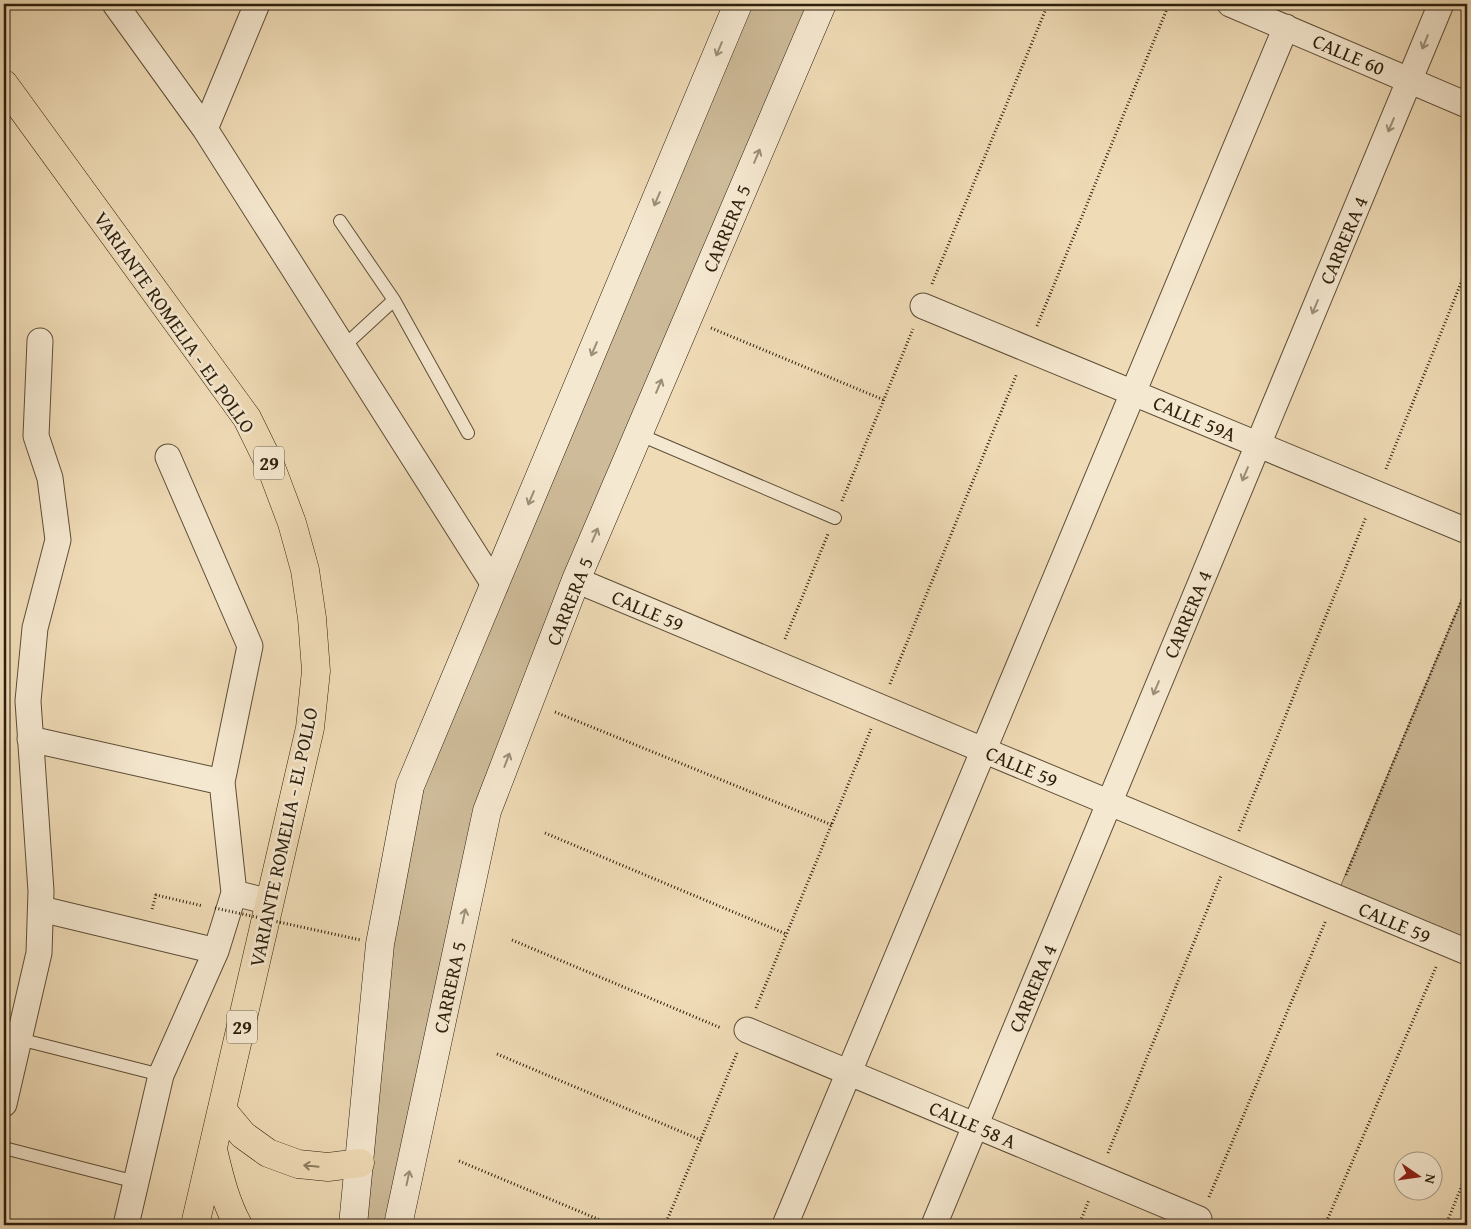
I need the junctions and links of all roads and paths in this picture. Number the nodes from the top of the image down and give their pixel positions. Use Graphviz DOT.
graph roads {
  1 [pos="115,4"];
  2 [pos="256,4"];
  3 [pos="738,4"];
  4 [pos="822,4"];
  5 [pos="1048,4"];
  6 [pos="1230,4"];
  7 [pos="1441,4"];
  8 [pos="1286,27"];
  9 [pos="1410,80"];
  10 [pos="4,84"];
  11 [pos="1467,105"];
  12 [pos="205,129"];
  13 [pos="340,221"];
  14 [pos="1467,268"];
  15 [pos="394,300"];
  16 [pos="923,306"];
  17 [pos="688,318"];
  18 [pos="40,341"];
  19 [pos="343,347"];
  20 [pos="1133,392"];
  21 [pos="884,400"];
  22 [pos="468,433"];
  23 [pos="638,434"];
  24 [pos="1258,444"];
  25 [pos="168,457"];
  26 [pos="1376,493"];
  27 [pos="835,518"];
  28 [pos="1467,531"];
  29 [pos="576,580"];
  30 [pos="494,586"];
  31 [pos="1467,587"];
  32 [pos="775,663"];
  33 [pos="529,701"];
  34 [pos="880,707"];
  35 [pos="30,739"];
  36 [pos="983,750"];
  37 [pos="222,782"];
  38 [pos="1109,803"];
  39 [pos="832,825"];
  40 [pos="545,833"];
  41 [pos="1230,854"];
  42 [pos="1336,897"];
  43 [pos="225,901"];
  44 [pos="270,902"];
  45 [pos="40,909"];
  46 [pos="145,934"];
  47 [pos="786,934"];
  48 [pos="361,940"];
  49 [pos="512,940"];
  50 [pos="1457,948"];
  51 [pos="216,952"];
  52 [pos="745,1033"];
  53 [pos="19,1039"];
  54 [pos="497,1054"];
  55 [pos="849,1072"];
  56 [pos="161,1075"];
  57 [pos="4,1104"];
  58 [pos="223,1111"];
  59 [pos="975,1125"];
  60 [pos="701,1140"];
  61 [pos="4,1148"];
  62 [pos="213,1152"];
  63 [pos="458,1161"];
  64 [pos="360,1163"];
  65 [pos="1467,1174"];
  66 [pos="1098,1177"];
  67 [pos="136,1182"];
  68 [pos="1199,1219"];
  69 [pos="126,1225"];
  70 [pos="195,1225"];
  71 [pos="238,1225"];
  72 [pos="353,1225"];
  73 [pos="398,1225"];
  74 [pos="612,1225"];
  75 [pos="665,1225"];
  76 [pos="785,1225"];
  77 [pos="934,1225"];
  78 [pos="1079,1225"];
  79 [pos="1325,1225"];
  80 [pos="1446,1225"];
  1 -- 12 [label="street"];
  2 -- 12 [label="street"];
  3 -- 30 [label="main road, one-way"];
  17 -- 4 [label="main road, CARRERA 5, one-way"];
  5 -- 16 [label="path"];
  6 -- 8 [label="street, CALLE 60"];
  7 -- 9 [label="street, CARRERA 4, one-way"];
  8 -- 9 [label="street, CALLE 60"];
  8 -- 20 [label="street"];
  9 -- 11 [label="street, CALLE 60"];
  9 -- 24 [label="street, CARRERA 4, one-way"];
  10 -- 44 [label="highway, VARIANTE ROMELIA - EL POLLO / 29"];
  12 -- 19 [label="street"];
  13 -- 15 [label="lane"];
  14 -- 26 [label="path"];
  15 -- 19 [label="lane"];
  15 -- 22 [label="lane"];
  16 -- 20 [label="street, CALLE 59A"];
  16 -- 21 [label="path"];
  17 -- 21 [label="path"];
  23 -- 17 [label="main road, CARRERA 5, one-way"];
  18 -- 35 [label="street"];
  19 -- 30 [label="street"];
  20 -- 24 [label="street, CALLE 59A"];
  20 -- 36 [label="street"];
  21 -- 27 [label="path"];
  23 -- 27 [label="lane"];
  29 -- 23 [label="main road, CARRERA 5, one-way"];
  24 -- 26 [label="street, CALLE 59A"];
  24 -- 38 [label="street, CARRERA 4, one-way"];
  25 -- 37 [label="street"];
  26 -- 28 [label="street, CALLE 59A"];
  26 -- 41 [label="path"];
  27 -- 32 [label="path"];
  29 -- 32 [label="street, CALLE 59"];
  29 -- 33 [label="main road, CARRERA 5"];
  30 -- 64 [label="main road"];
  31 -- 42 [label="path"];
  32 -- 34 [label="street, CALLE 59"];
  33 -- 39 [label="path"];
  73 -- 33 [label="main road, CARRERA 5, one-way"];
  34 -- 36 [label="street, CALLE 59"];
  34 -- 39 [label="path"];
  35 -- 37 [label="street"];
  35 -- 45 [label="street"];
  36 -- 38 [label="street, CALLE 59"];
  36 -- 55 [label="street"];
  37 -- 43 [label="street"];
  38 -- 41 [label="street, CALLE 59"];
  38 -- 59 [label="street, CARRERA 4"];
  39 -- 47 [label="path"];
  40 -- 47 [label="path"];
  41 -- 42 [label="street, CALLE 59"];
  41 -- 66 [label="path"];
  42 -- 50 [label="street, CALLE 59"];
  42 -- 68 [label="path"];
  43 -- 44 [label="street"];
  43 -- 46 [label="path"];
  43 -- 48 [label="path, bridge"];
  43 -- 51 [label="street"];
  44 -- 58 [label="highway, VARIANTE ROMELIA - EL POLLO / 29"];
  45 -- 46 [label="street"];
  45 -- 53 [label="street"];
  46 -- 51 [label="street"];
  47 -- 52 [label="path"];
  49 -- 52 [label="path"];
  50 -- 79 [label="path"];
  51 -- 56 [label="street"];
  52 -- 55 [label="street, CALLE 58 A"];
  52 -- 60 [label="path"];
  53 -- 56 [label="lane"];
  53 -- 57 [label="street"];
  54 -- 60 [label="path"];
  55 -- 59 [label="street, CALLE 58 A"];
  55 -- 76 [label="street"];
  56 -- 67 [label="street"];
  58 -- 62 [label="highway, VARIANTE ROMELIA - EL POLLO / 29"];
  64 -- 58 [label="highway, one-way"];
  59 -- 66 [label="street, CALLE 58 A"];
  59 -- 77 [label="street, CARRERA 4"];
  60 -- 75 [label="path"];
  61 -- 67 [label="lane"];
  62 -- 70 [label="highway, VARIANTE ROMELIA - EL POLLO / 29"];
  62 -- 71 [label="highway"];
  63 -- 74 [label="path"];
  64 -- 72 [label="main road"];
  65 -- 80 [label="path"];
  66 -- 68 [label="street, CALLE 58 A"];
  66 -- 78 [label="path"];
  67 -- 69 [label="street"];
}
